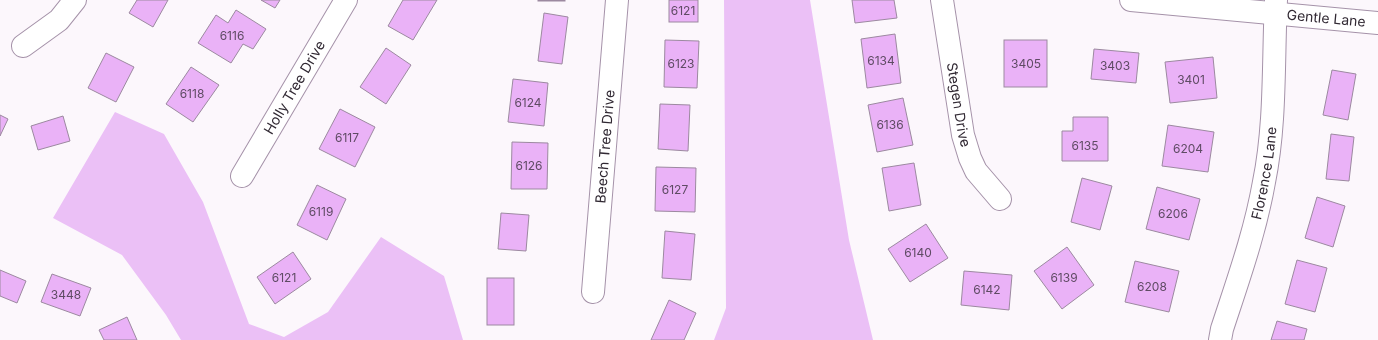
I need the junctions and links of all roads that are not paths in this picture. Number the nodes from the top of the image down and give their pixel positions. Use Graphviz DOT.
graph roads {
  1 [pos="75,0"];
  2 [pos="346,0"];
  3 [pos="617,0"];
  4 [pos="943,0"];
  5 [pos="1131,0"];
  6 [pos="1276,6"];
  7 [pos="1378,23"];
  8 [pos="23,46"];
  9 [pos="242,176"];
  10 [pos="1000,199"];
  11 [pos="593,292"];
  12 [pos="1220,340"];
  1 -- 8 [label="street"];
  2 -- 9 [label="street, Holly Tree Drive"];
  3 -- 11 [label="street, Beech Tree Drive"];
  4 -- 10 [label="street, Stegen Drive"];
  5 -- 6 [label="street, Gentle Lane"];
  6 -- 7 [label="street, Gentle Lane"];
  6 -- 12 [label="street, Florence Lane"];
}
